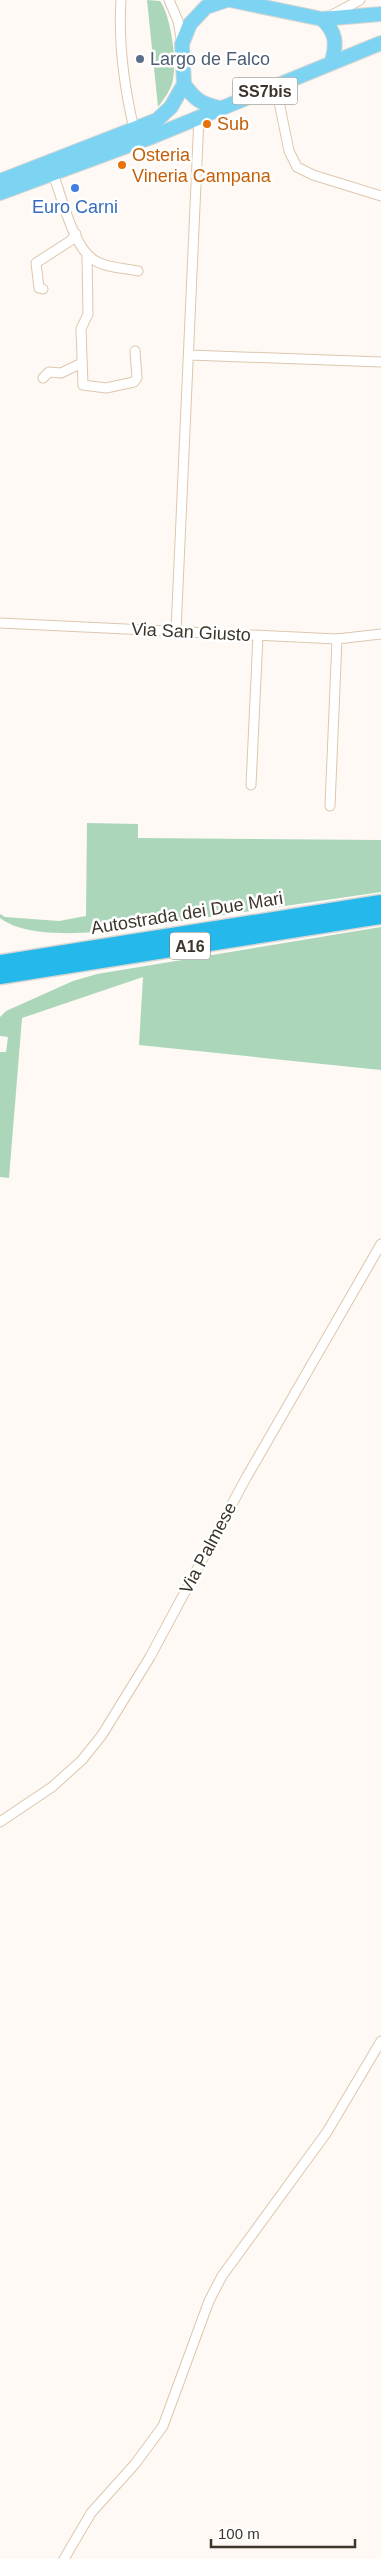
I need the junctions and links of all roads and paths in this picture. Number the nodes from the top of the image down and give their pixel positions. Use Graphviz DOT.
graph roads {
  1 [pos="121,0"];
  2 [pos="169,0"];
  3 [pos="228,0"];
  4 [pos="360,0"];
  5 [pos="381,14"];
  6 [pos="322,19"];
  7 [pos="381,43"];
  8 [pos="182,44"];
  9 [pos="332,61"];
  10 [pos="184,84"];
  11 [pos="276,87"];
  12 [pos="220,108"];
  13 [pos="199,117"];
  14 [pos="134,129"];
  15 [pos="53,174"];
  16 [pos="0,180"];
  17 [pos="0,193"];
  18 [pos="381,196"];
  19 [pos="76,234"];
  20 [pos="87,255"];
  21 [pos="138,271"];
  22 [pos="43,288"];
  23 [pos="136,351"];
  24 [pos="189,355"];
  25 [pos="82,362"];
  26 [pos="381,362"];
  27 [pos="43,378"];
  28 [pos="0,623"];
  29 [pos="176,631"];
  30 [pos="381,634"];
  31 [pos="258,636"];
  32 [pos="337,638"];
  33 [pos="251,785"];
  34 [pos="330,806"];
  35 [pos="381,903"];
  36 [pos="381,916"];
  37 [pos="0,963"];
  38 [pos="0,976"];
  39 [pos="381,1244"];
  40 [pos="0,1822"];
  41 [pos="381,2040"];
  42 [pos="64,2559"];
  1 -- 14 [label="street"];
  2 -- 8 [label="street"];
  3 -- 6 [label="main road"];
  3 -- 8 [label="main road"];
  4 -- 6 [label="street"];
  5 -- 6 [label="main road"];
  6 -- 9 [label="main road"];
  7 -- 9 [label="main road, SS7bis"];
  8 -- 10 [label="main road"];
  9 -- 11 [label="main road, SS7bis"];
  10 -- 12 [label="main road, SS7bis"];
  10 -- 14 [label="main road"];
  11 -- 12 [label="main road, SS7bis"];
  11 -- 18 [label="street"];
  12 -- 13 [label="main road, SS7bis"];
  13 -- 15 [label="main road, SS7bis"];
  13 -- 24 [label="street"];
  14 -- 16 [label="main road"];
  15 -- 17 [label="main road, SS7bis"];
  15 -- 19 [label="street"];
  19 -- 20 [label="street"];
  19 -- 22 [label="street"];
  20 -- 21 [label="street"];
  20 -- 25 [label="street"];
  23 -- 25 [label="street"];
  24 -- 26 [label="street"];
  24 -- 29 [label="street"];
  25 -- 27 [label="street"];
  28 -- 29 [label="street, Via San Giusto"];
  29 -- 31 [label="street, Via San Giusto"];
  30 -- 32 [label="street, Via San Giusto"];
  31 -- 32 [label="street, Via San Giusto"];
  31 -- 33 [label="street"];
  32 -- 34 [label="street"];
  35 -- 37 [label="highway, Autostrada dei Due Mari / A16"];
  36 -- 38 [label="highway, Autostrada dei Due Mari / A16"];
  39 -- 40 [label="street, Via Palmese"];
  41 -- 42 [label="street"];
}
